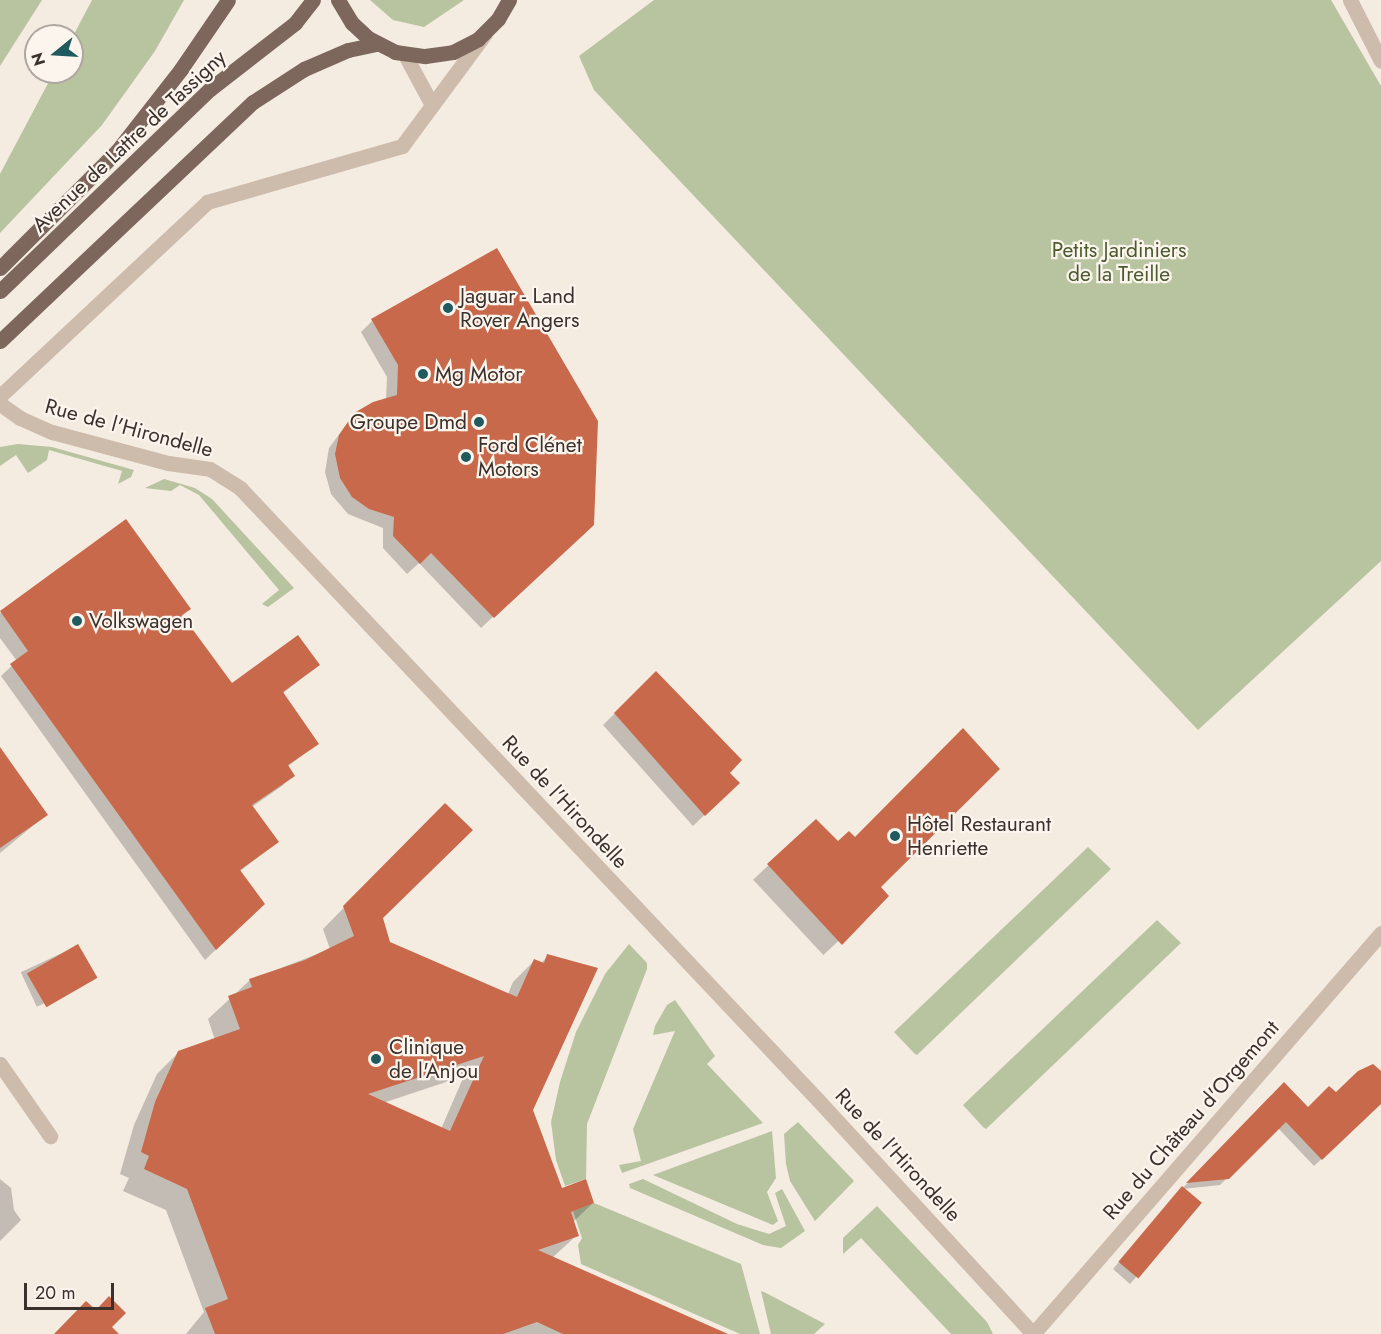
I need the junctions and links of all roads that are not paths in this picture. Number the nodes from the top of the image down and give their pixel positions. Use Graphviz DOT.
graph roads {
  1 [pos="228,0"];
  2 [pos="313,0"];
  3 [pos="338,0"];
  4 [pos="509,0"];
  5 [pos="1350,0"];
  6 [pos="485,33"];
  7 [pos="377,44"];
  8 [pos="405,55"];
  9 [pos="1381,61"];
  10 [pos="431,103"];
  11 [pos="0,268"];
  12 [pos="0,291"];
  13 [pos="0,341"];
  14 [pos="0,396"];
  15 [pos="0,404"];
  16 [pos="1381,933"];
  17 [pos="0,1064"];
  18 [pos="50,1136"];
  19 [pos="1033,1334"];
  1 -- 11 [label="main road"];
  2 -- 12 [label="main road, Avenue de Lattre de Tassigny"];
  3 -- 7 [label="main road"];
  4 -- 6 [label="main road"];
  5 -- 9 [label="street"];
  6 -- 8 [label="main road"];
  6 -- 10 [label="street, Rue de l'Hirondelle"];
  7 -- 8 [label="main road"];
  7 -- 13 [label="main road"];
  8 -- 10 [label="street"];
  10 -- 14 [label="street, Rue de l'Hirondelle"];
  15 -- 19 [label="street, Rue de l'Hirondelle"];
  16 -- 19 [label="street, Rue du Château d'Orgemont"];
  17 -- 18 [label="street"];
}
